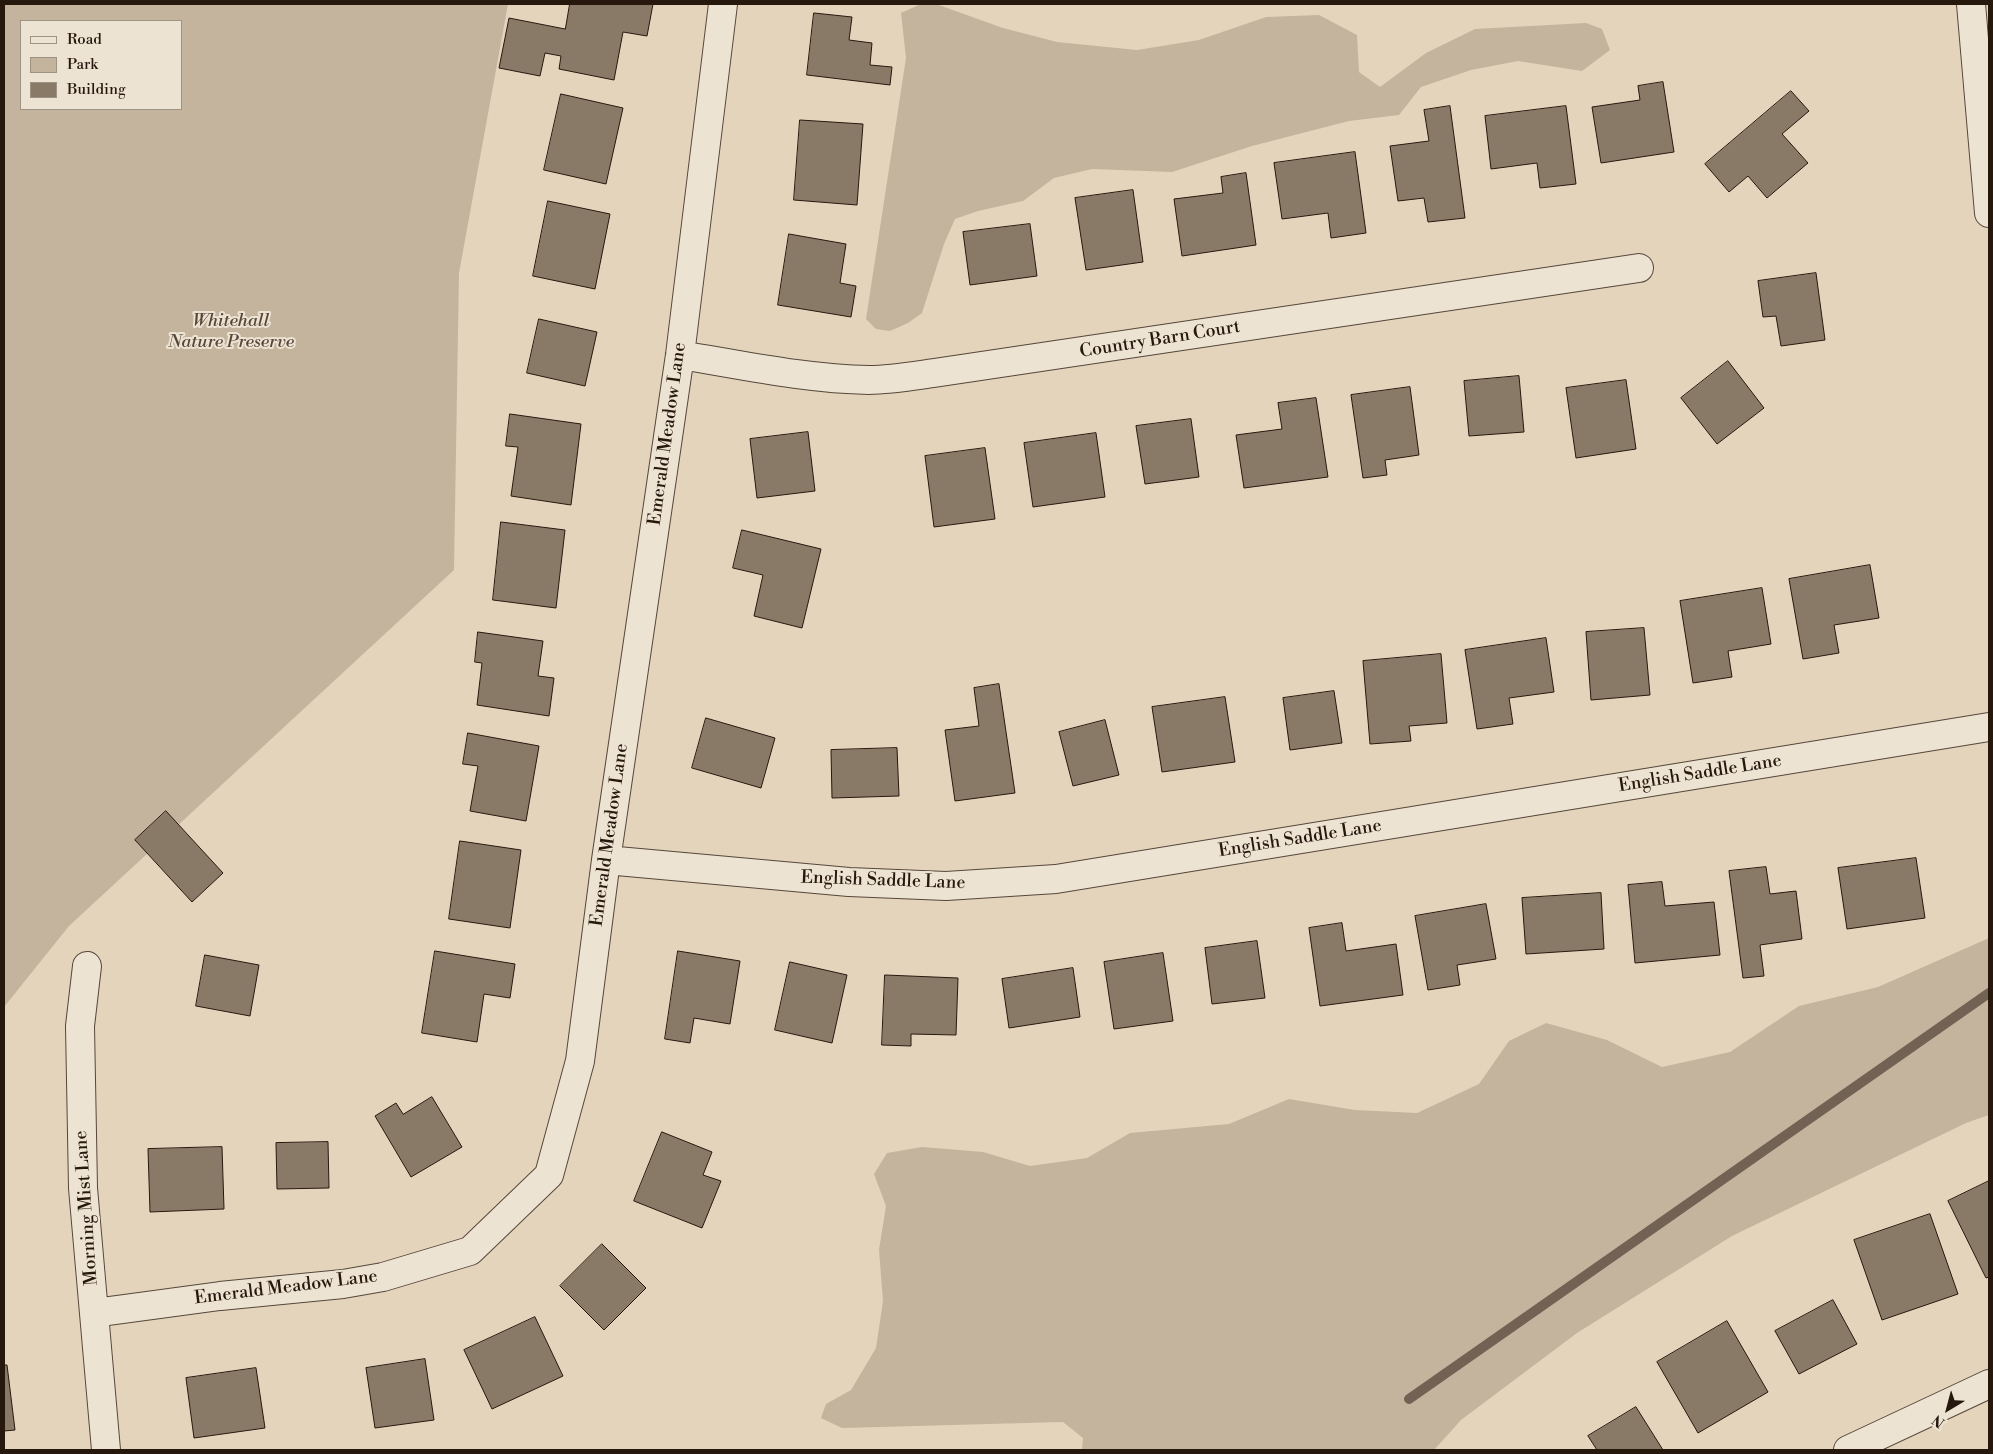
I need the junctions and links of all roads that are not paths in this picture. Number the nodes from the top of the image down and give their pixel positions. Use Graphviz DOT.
graph roads {
  1 [pos="723,4"];
  2 [pos="1971,4"];
  3 [pos="1989,213"];
  4 [pos="1639,268"];
  5 [pos="680,355"];
  6 [pos="1989,728"];
  7 [pos="606,860"];
  8 [pos="87,966"];
  9 [pos="94,1313"];
  10 [pos="1989,1384"];
  11 [pos="106,1450"];
  12 [pos="1848,1450"];
  1 -- 5 [label="street, Emerald Meadow Lane"];
  2 -- 3 [label="street"];
  4 -- 5 [label="street, Country Barn Court"];
  5 -- 7 [label="street, Emerald Meadow Lane"];
  6 -- 7 [label="street, English Saddle Lane"];
  7 -- 9 [label="street, Emerald Meadow Lane"];
  8 -- 9 [label="street, Morning Mist Lane"];
  9 -- 11 [label="street, Morning Mist Lane"];
  10 -- 12 [label="street"];
}
